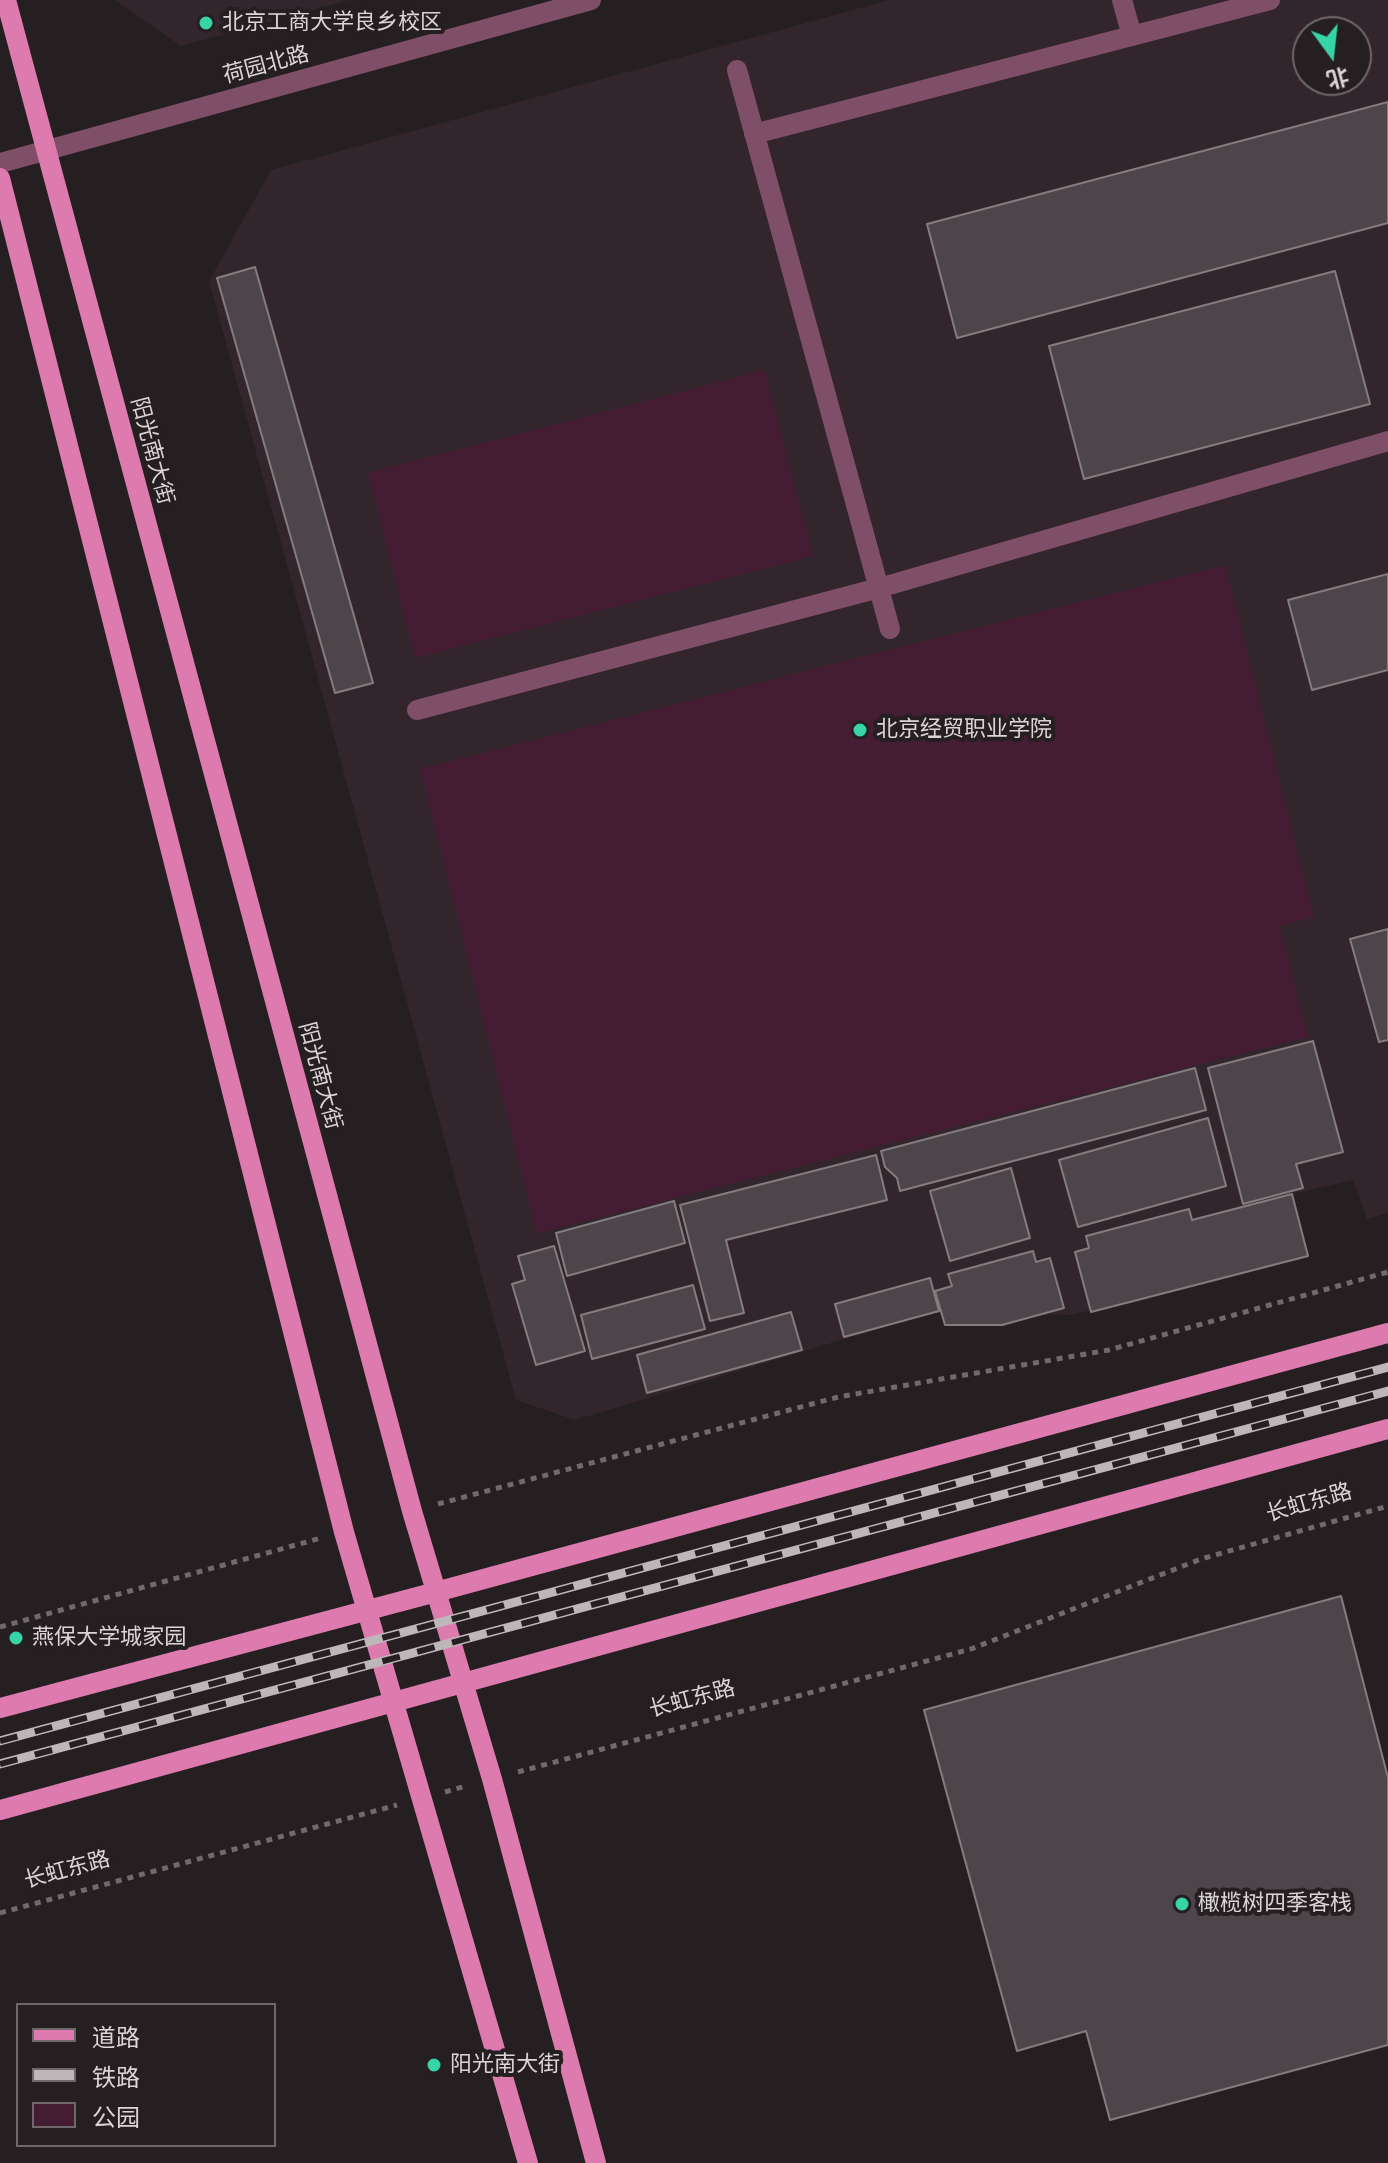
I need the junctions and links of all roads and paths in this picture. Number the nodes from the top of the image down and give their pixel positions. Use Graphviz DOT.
graph roads {
  1 [pos="6,0"];
  2 [pos="591,0"];
  3 [pos="1122,0"];
  4 [pos="1270,0"];
  5 [pos="1132,36"];
  6 [pos="737,70"];
  7 [pos="754,134"];
  8 [pos="47,151"];
  9 [pos="0,163"];
  10 [pos="0,178"];
  11 [pos="1388,441"];
  12 [pos="879,588"];
  13 [pos="890,629"];
  14 [pos="417,710"];
  15 [pos="1388,1272"];
  16 [pos="1388,1333"];
  17 [pos="1388,1429"];
  18 [pos="1388,1506"];
  19 [pos="412,1511"];
  20 [pos="344,1532"];
  21 [pos="436,1592"];
  22 [pos="365,1610"];
  23 [pos="0,1627"];
  24 [pos="463,1682"];
  25 [pos="395,1700"];
  26 [pos="0,1708"];
  27 [pos="492,1779"];
  28 [pos="422,1798"];
  29 [pos="0,1810"];
  30 [pos="0,1913"];
  31 [pos="528,2163"];
  32 [pos="596,2163"];
  1 -- 8 [label="main road, 阳光南大街"];
  2 -- 8 [label="street, 荷园北路"];
  3 -- 5 [label="street"];
  4 -- 5 [label="street"];
  5 -- 7 [label="street"];
  6 -- 7 [label="street"];
  7 -- 12 [label="street"];
  8 -- 9 [label="street, 荷园北路"];
  8 -- 19 [label="main road, 阳光南大街"];
  10 -- 20 [label="main road"];
  11 -- 12 [label="street"];
  12 -- 13 [label="street"];
  12 -- 14 [label="street"];
  15 -- 19 [label="path"];
  16 -- 21 [label="main road"];
  17 -- 24 [label="main road"];
  18 -- 27 [label="path, 长虹东路"];
  19 -- 21 [label="main road, 阳光南大街"];
  20 -- 22 [label="main road"];
  20 -- 23 [label="path"];
  21 -- 22 [label="main road"];
  21 -- 24 [label="main road, 阳光南大街"];
  22 -- 25 [label="main road"];
  22 -- 26 [label="main road"];
  24 -- 25 [label="main road"];
  24 -- 27 [label="main road, 阳光南大街"];
  25 -- 28 [label="main road"];
  25 -- 29 [label="main road"];
  27 -- 28 [label="path, 长虹东路"];
  27 -- 32 [label="main road, 阳光南大街"];
  28 -- 30 [label="path, 长虹东路"];
  28 -- 31 [label="main road"];
}
